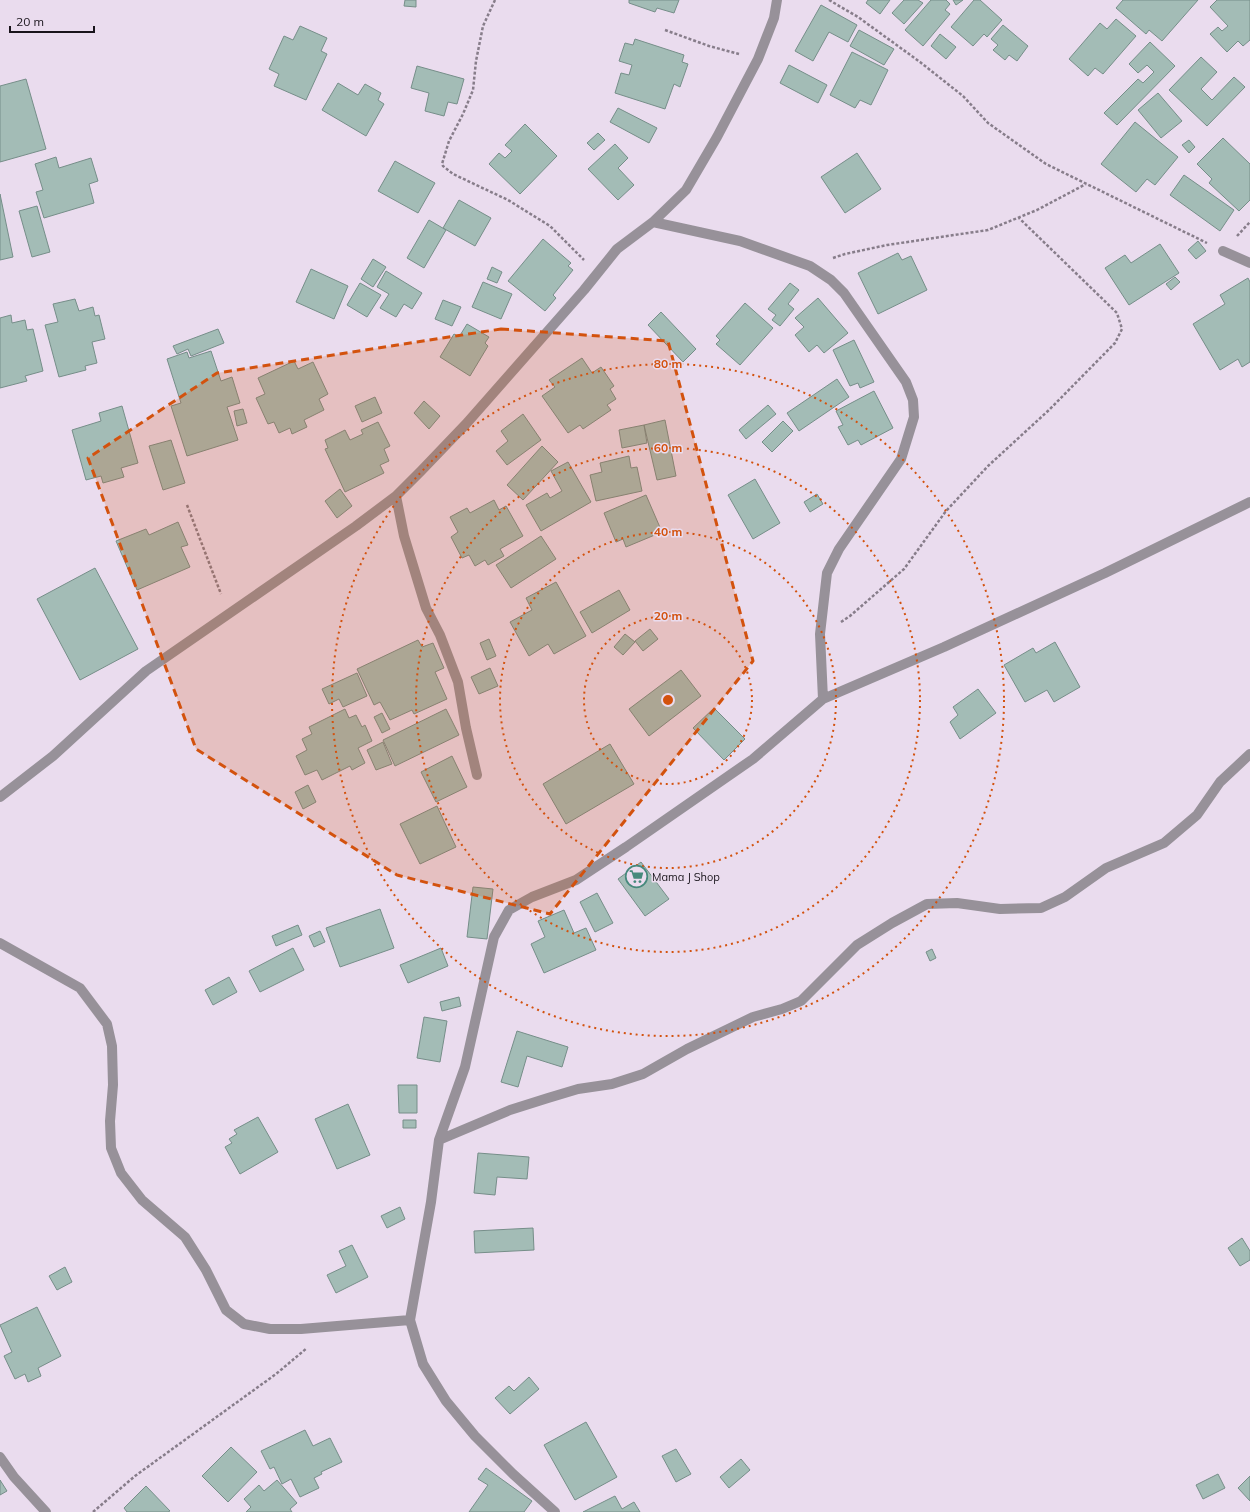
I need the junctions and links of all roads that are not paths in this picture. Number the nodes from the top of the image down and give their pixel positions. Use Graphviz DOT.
graph roads {
  1 [pos="777,0"];
  2 [pos="653,222"];
  3 [pos="1223,251"];
  4 [pos="1250,263"];
  5 [pos="396,496"];
  6 [pos="1250,502"];
  7 [pos="823,699"];
  8 [pos="1250,754"];
  9 [pos="477,774"];
  10 [pos="0,797"];
  11 [pos="0,943"];
  12 [pos="439,1140"];
  13 [pos="410,1320"];
  14 [pos="0,1457"];
  15 [pos="46,1512"];
  16 [pos="555,1512"];
  1 -- 2 [label="street"];
  2 -- 5 [label="street"];
  2 -- 7 [label="street"];
  3 -- 4 [label="street"];
  5 -- 9 [label="street"];
  5 -- 10 [label="street"];
  6 -- 7 [label="street"];
  7 -- 12 [label="street"];
  8 -- 12 [label="street"];
  11 -- 13 [label="street"];
  12 -- 13 [label="street"];
  13 -- 16 [label="street"];
  14 -- 15 [label="street"];
}
